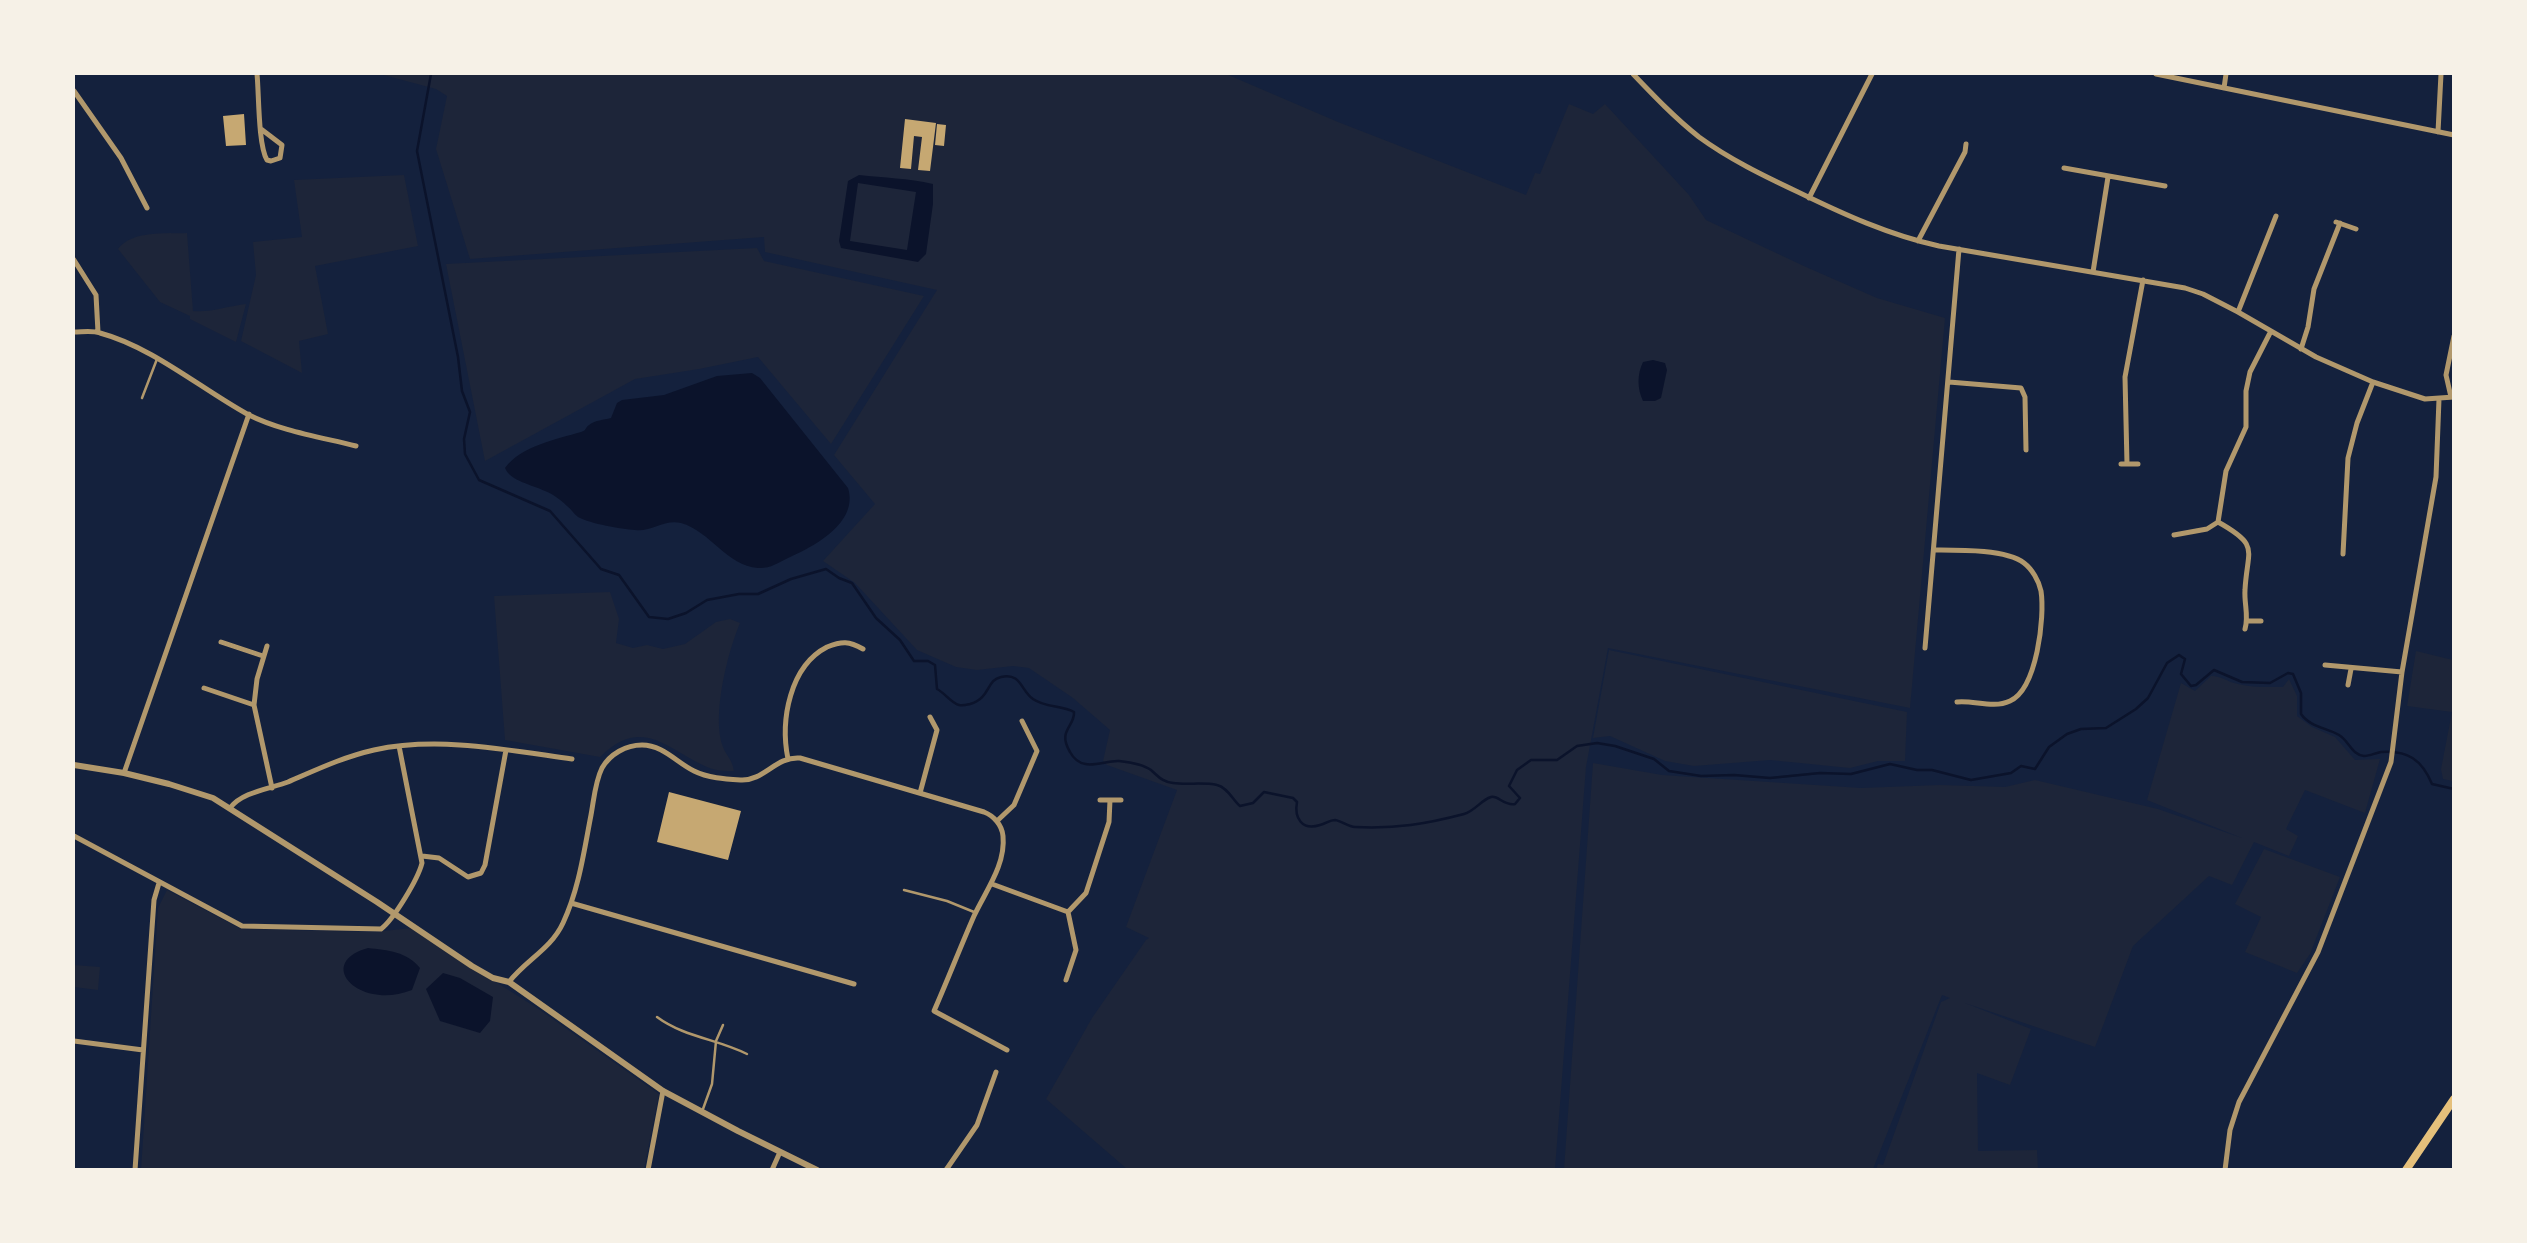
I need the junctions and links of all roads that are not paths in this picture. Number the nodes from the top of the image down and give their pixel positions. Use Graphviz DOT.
graph roads {
  1 [pos="257,74"];
  2 [pos="1633,74"];
  3 [pos="1872,74"];
  4 [pos="2156,74"];
  5 [pos="2226,74"];
  6 [pos="2441,74"];
  7 [pos="2224,88"];
  8 [pos="74,91"];
  9 [pos="261,129"];
  10 [pos="2438,132"];
  11 [pos="2454,135"];
  12 [pos="1966,144"];
  13 [pos="2064,168"];
  14 [pos="2108,177"];
  15 [pos="2165,186"];
  16 [pos="1809,198"];
  17 [pos="147,208"];
  18 [pos="2276,216"];
  19 [pos="2356,229"];
  20 [pos="1918,241"];
  21 [pos="1959,249"];
  22 [pos="74,260"];
  23 [pos="2094,272"];
  24 [pos="2143,280"];
  25 [pos="2238,312"];
  26 [pos="2271,331"];
  27 [pos="74,332"];
  28 [pos="98,332"];
  29 [pos="2454,336"];
  30 [pos="2301,349"];
  31 [pos="157,359"];
  32 [pos="1949,382"];
  33 [pos="2373,382"];
  34 [pos="2452,397"];
  35 [pos="142,398"];
  36 [pos="2439,399"];
  37 [pos="248,414"];
  38 [pos="356,446"];
  39 [pos="2026,450"];
  40 [pos="2138,464"];
  41 [pos="2218,522"];
  42 [pos="2174,535"];
  43 [pos="1934,550"];
  44 [pos="2343,554"];
  45 [pos="2247,621"];
  46 [pos="2261,621"];
  47 [pos="2245,629"];
  48 [pos="845,631"];
  49 [pos="844,641"];
  50 [pos="220,642"];
  51 [pos="267,646"];
  52 [pos="1925,648"];
  53 [pos="863,649"];
  54 [pos="263,656"];
  55 [pos="2325,665"];
  56 [pos="2351,669"];
  57 [pos="2402,672"];
  58 [pos="2348,685"];
  59 [pos="204,688"];
  60 [pos="1981,694"];
  61 [pos="1957,702"];
  62 [pos="1981,702"];
  63 [pos="254,705"];
  64 [pos="930,717"];
  65 [pos="1021,721"];
  66 [pos="400,746"];
  67 [pos="506,750"];
  68 [pos="788,758"];
  69 [pos="572,759"];
  70 [pos="74,765"];
  71 [pos="124,773"];
  72 [pos="272,788"];
  73 [pos="920,793"];
  74 [pos="1100,800"];
  75 [pos="1110,800"];
  76 [pos="1121,800"];
  77 [pos="230,808"];
  78 [pos="997,821"];
  79 [pos="74,836"];
  80 [pos="422,856"];
  81 [pos="159,883"];
  82 [pos="992,884"];
  83 [pos="904,890"];
  84 [pos="570,903"];
  85 [pos="1068,912"];
  86 [pos="394,913"];
  87 [pos="976,913"];
  88 [pos="1066,980"];
  89 [pos="509,982"];
  90 [pos="854,984"];
  91 [pos="657,1017"];
  92 [pos="723,1025"];
  93 [pos="74,1041"];
  94 [pos="716,1041"];
  95 [pos="144,1050"];
  96 [pos="1007,1051"];
  97 [pos="747,1054"];
  98 [pos="996,1072"];
  99 [pos="663,1091"];
  100 [pos="2454,1099"];
  101 [pos="701,1112"];
  102 [pos="780,1152"];
  103 [pos="135,1170"];
  104 [pos="649,1170"];
  105 [pos="772,1170"];
  106 [pos="817,1170"];
  107 [pos="946,1170"];
  108 [pos="2225,1170"];
  109 [pos="2406,1170"];
  1 -- 9 [label="street"];
  2 -- 16 [label="street"];
  3 -- 16 [label="street"];
  4 -- 7 [label="street"];
  5 -- 7 [label="street"];
  6 -- 10 [label="street"];
  7 -- 10 [label="street"];
  8 -- 17 [label="street"];
  9 -- 9 [label="street"];
  10 -- 11 [label="street"];
  12 -- 20 [label="street"];
  13 -- 14 [label="street"];
  14 -- 15 [label="street"];
  14 -- 23 [label="street"];
  16 -- 20 [label="street"];
  18 -- 25 [label="street"];
  19 -- 30 [label="street"];
  20 -- 21 [label="street"];
  21 -- 23 [label="street"];
  21 -- 32 [label="street"];
  22 -- 28 [label="street"];
  23 -- 24 [label="street"];
  24 -- 25 [label="street"];
  24 -- 40 [label="street"];
  25 -- 26 [label="street"];
  26 -- 30 [label="street"];
  26 -- 41 [label="street"];
  27 -- 28 [label="street"];
  28 -- 31 [label="street"];
  29 -- 34 [label="street"];
  30 -- 33 [label="street"];
  31 -- 35 [label="lane"];
  31 -- 37 [label="street"];
  32 -- 39 [label="street"];
  32 -- 43 [label="street"];
  33 -- 36 [label="street"];
  33 -- 44 [label="street"];
  34 -- 36 [label="street"];
  36 -- 57 [label="street"];
  37 -- 38 [label="street"];
  37 -- 71 [label="street"];
  41 -- 42 [label="street"];
  41 -- 45 [label="street"];
  43 -- 52 [label="street"];
  43 -- 62 [label="street"];
  45 -- 46 [label="street"];
  45 -- 47 [label="street"];
  48 -- 49 [label="street"];
  49 -- 53 [label="street"];
  49 -- 68 [label="street"];
  50 -- 54 [label="street"];
  51 -- 54 [label="street"];
  54 -- 63 [label="street"];
  55 -- 56 [label="street"];
  56 -- 57 [label="street"];
  56 -- 58 [label="street"];
  57 -- 108 [label="street"];
  59 -- 63 [label="street"];
  60 -- 62 [label="street"];
  61 -- 62 [label="street"];
  63 -- 72 [label="street"];
  64 -- 73 [label="street"];
  65 -- 78 [label="street"];
  66 -- 67 [label="street"];
  66 -- 72 [label="street"];
  66 -- 80 [label="street"];
  67 -- 69 [label="street"];
  67 -- 80 [label="street"];
  68 -- 73 [label="street"];
  68 -- 84 [label="street"];
  70 -- 71 [label="street"];
  71 -- 77 [label="street"];
  72 -- 77 [label="street"];
  73 -- 78 [label="street"];
  74 -- 75 [label="street"];
  75 -- 76 [label="street"];
  75 -- 85 [label="street"];
  77 -- 86 [label="street"];
  78 -- 82 [label="street"];
  79 -- 81 [label="street"];
  80 -- 86 [label="street"];
  81 -- 86 [label="street"];
  81 -- 95 [label="street"];
  82 -- 85 [label="street"];
  82 -- 87 [label="street"];
  83 -- 87 [label="lane"];
  84 -- 89 [label="street"];
  84 -- 90 [label="street"];
  85 -- 88 [label="street"];
  86 -- 89 [label="street"];
  87 -- 96 [label="street"];
  89 -- 99 [label="street"];
  91 -- 94 [label="lane"];
  92 -- 94 [label="lane"];
  93 -- 95 [label="street"];
  94 -- 97 [label="lane"];
  94 -- 101 [label="lane"];
  95 -- 103 [label="street"];
  98 -- 107 [label="street"];
  99 -- 101 [label="street"];
  99 -- 104 [label="street"];
  100 -- 109 [label="main road"];
  101 -- 102 [label="street"];
  102 -- 105 [label="street"];
  102 -- 106 [label="street"];
}
